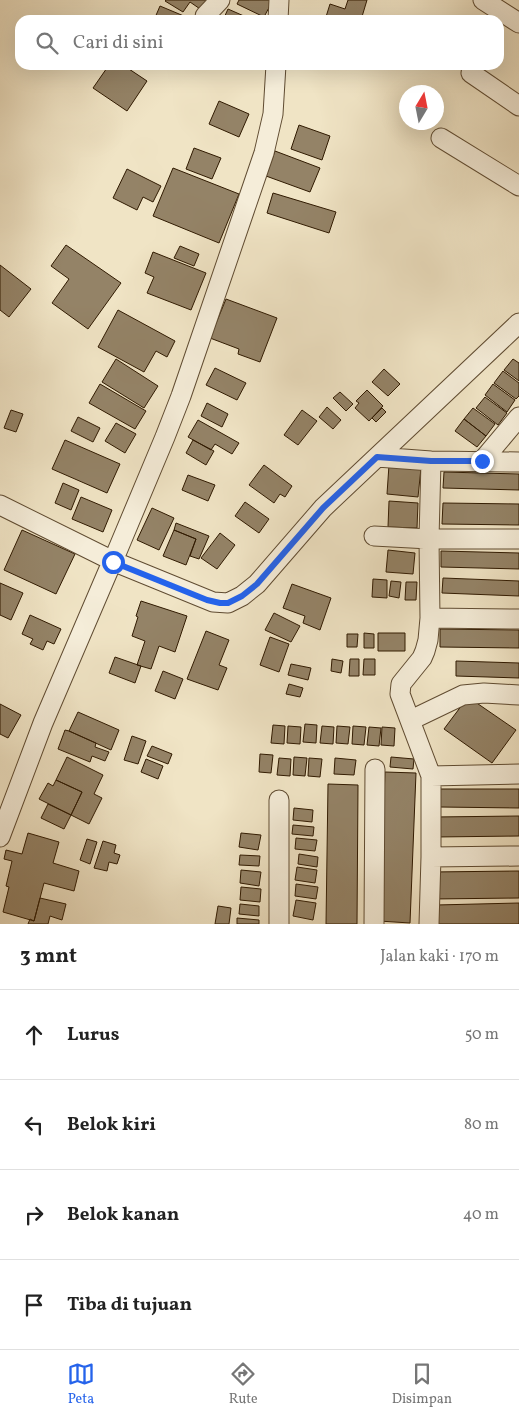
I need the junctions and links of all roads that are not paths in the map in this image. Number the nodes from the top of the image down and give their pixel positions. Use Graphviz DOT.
graph roads {
  1 [pos="220,0"];
  2 [pos="279,0"];
  3 [pos="483,0"];
  4 [pos="206,15"];
  5 [pos="278,15"];
  6 [pos="519,23"];
  7 [pos="276,70"];
  8 [pos="471,73"];
  9 [pos="519,106"];
  10 [pos="441,138"];
  11 [pos="519,186"];
  12 [pos="519,323"];
  13 [pos="519,417"];
  14 [pos="377,457"];
  15 [pos="431,461"];
  16 [pos="482,461"];
  17 [pos="519,462"];
  18 [pos="0,505"];
  19 [pos="374,536"];
  20 [pos="429,539"];
  21 [pos="519,539"];
  22 [pos="113,562"];
  23 [pos="430,618"];
  24 [pos="519,618"];
  25 [pos="519,695"];
  26 [pos="411,720"];
  27 [pos="375,769"];
  28 [pos="519,774"];
  29 [pos="431,776"];
  30 [pos="279,800"];
  31 [pos="0,837"];
  32 [pos="519,856"];
  33 [pos="431,857"];
  34 [pos="279,924"];
  35 [pos="374,924"];
  36 [pos="429,924"];
  1 -- 4 [label="street"];
  2 -- 5 [label="street"];
  3 -- 6 [label="street"];
  7 -- 22 [label="street"];
  8 -- 9 [label="street"];
  10 -- 11 [label="street"];
  12 -- 14 [label="street"];
  13 -- 16 [label="street"];
  14 -- 15 [label="street"];
  14 -- 22 [label="street"];
  15 -- 16 [label="street"];
  15 -- 20 [label="street"];
  16 -- 17 [label="street"];
  18 -- 22 [label="street"];
  19 -- 20 [label="street"];
  20 -- 21 [label="street"];
  20 -- 23 [label="street"];
  22 -- 31 [label="street"];
  23 -- 24 [label="street"];
  23 -- 26 [label="street"];
  25 -- 26 [label="street"];
  26 -- 29 [label="street"];
  27 -- 35 [label="street"];
  28 -- 29 [label="street"];
  29 -- 33 [label="street"];
  30 -- 34 [label="street"];
  32 -- 33 [label="street"];
  33 -- 36 [label="street"];
}
